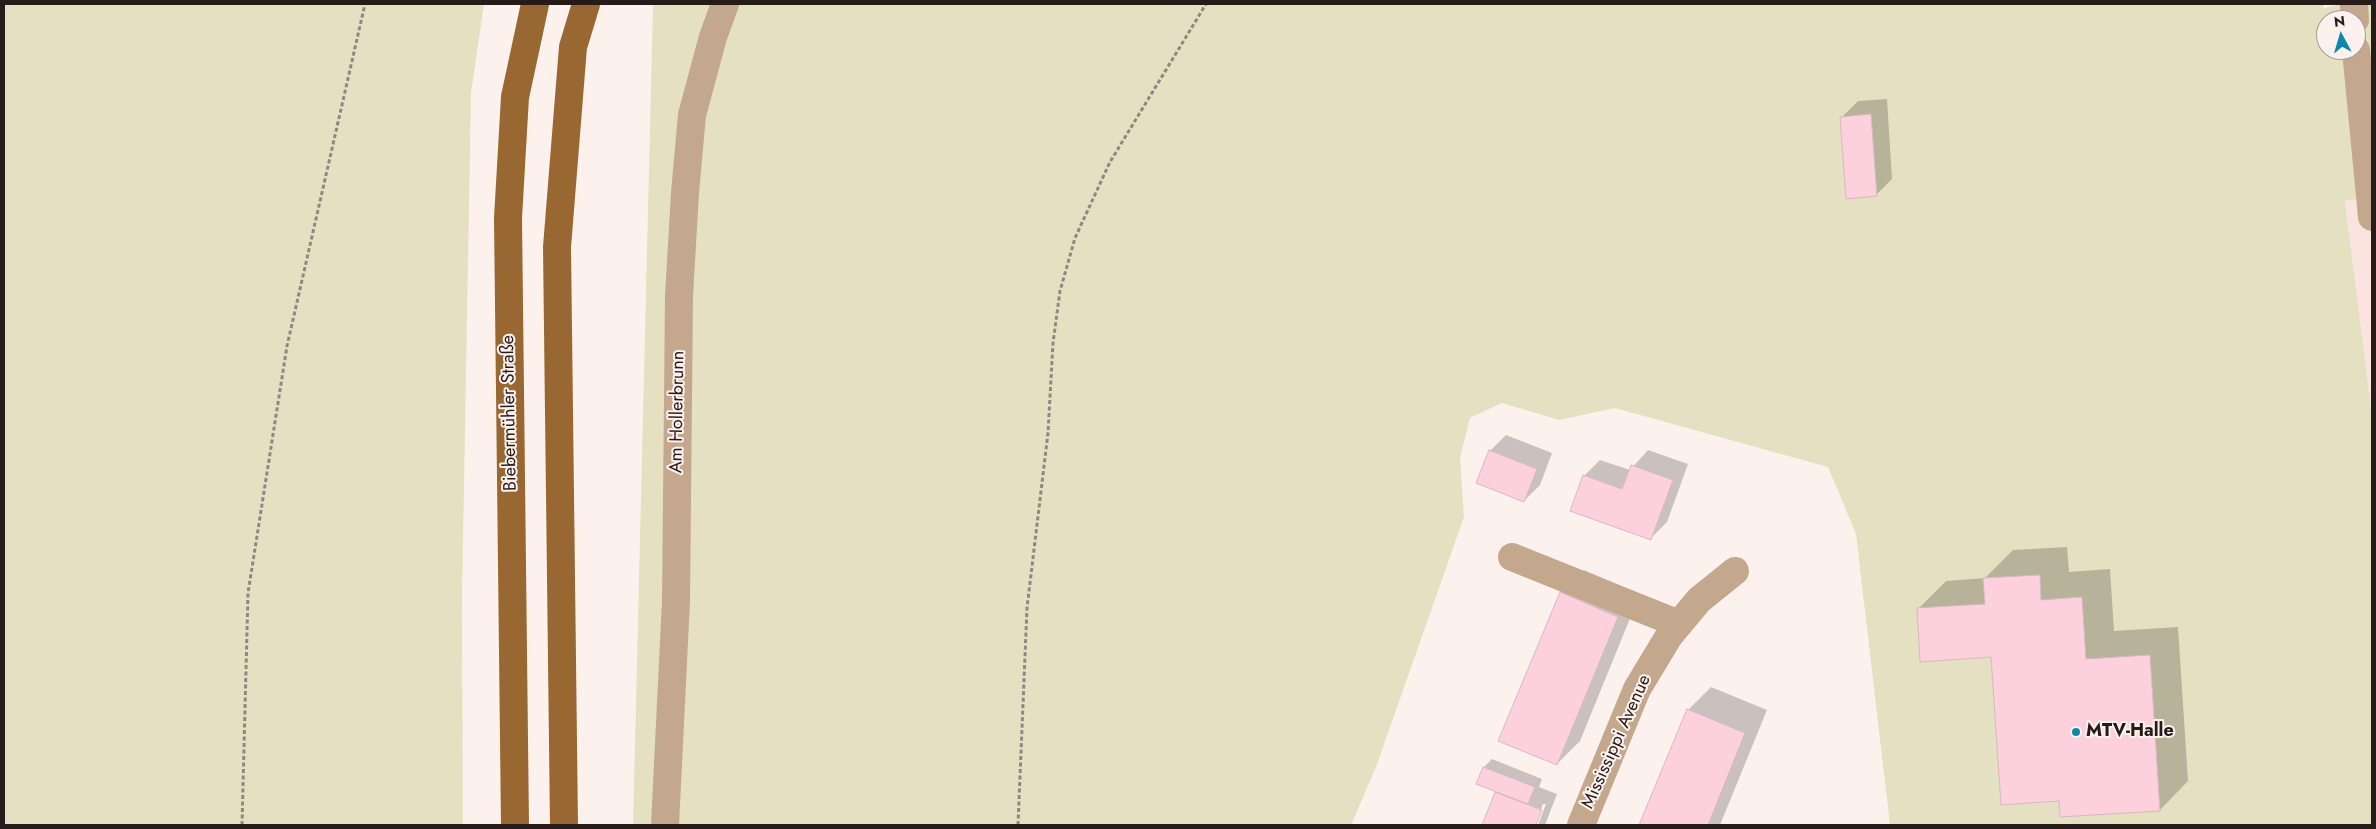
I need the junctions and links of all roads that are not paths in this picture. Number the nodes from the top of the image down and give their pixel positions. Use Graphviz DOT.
graph roads {
  1 [pos="536,4"];
  2 [pos="586,4"];
  3 [pos="725,4"];
  4 [pos="2357,60"];
  5 [pos="2372,211"];
  6 [pos="1512,557"];
  7 [pos="1735,571"];
  8 [pos="1679,624"];
  9 [pos="515,825"];
  10 [pos="564,825"];
  11 [pos="665,825"];
  12 [pos="1581,825"];
  1 -- 9 [label="main road, Biebermühler Straße"];
  2 -- 10 [label="main road"];
  3 -- 11 [label="street, Am Hollerbrunn"];
  4 -- 5 [label="street"];
  6 -- 8 [label="street"];
  7 -- 8 [label="street, Mississippi Avenue"];
  8 -- 12 [label="street, Mississippi Avenue"];
}
